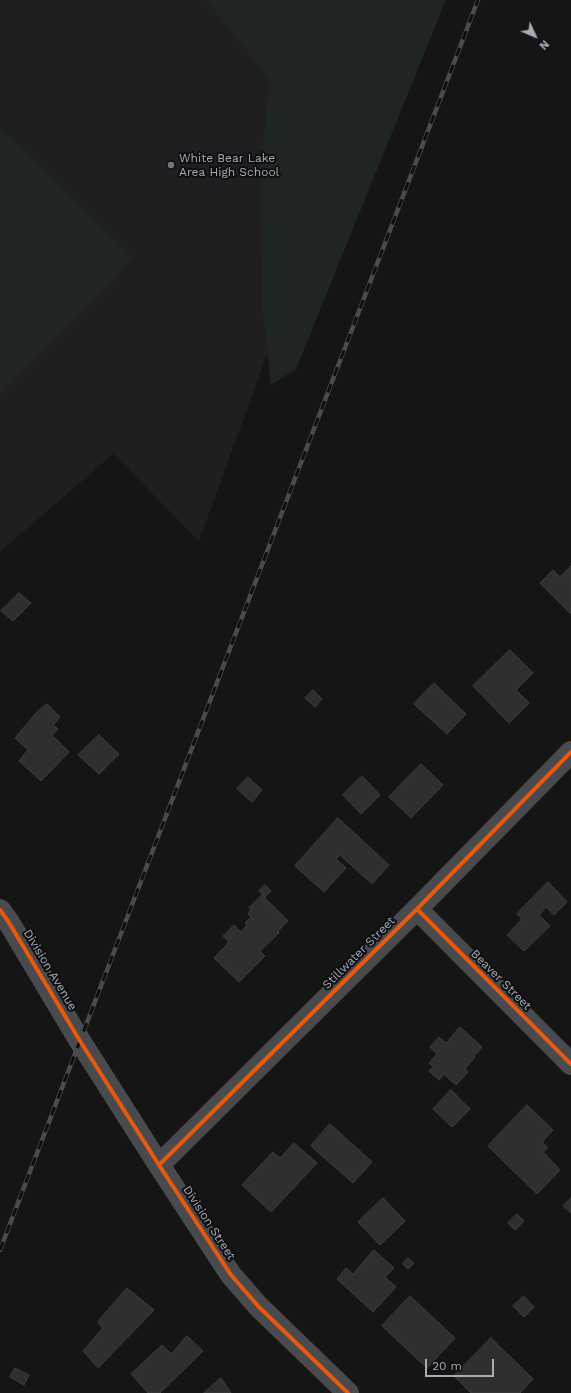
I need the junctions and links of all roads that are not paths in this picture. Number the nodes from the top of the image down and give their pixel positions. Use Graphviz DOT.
graph roads {
  1 [pos="571,752"];
  2 [pos="417,909"];
  3 [pos="0,910"];
  4 [pos="80,1041"];
  5 [pos="571,1064"];
  6 [pos="159,1166"];
  7 [pos="348,1393"];
  1 -- 2 [label="street, Stillwater Street"];
  2 -- 5 [label="street, Beaver Street"];
  2 -- 6 [label="street, Stillwater Street"];
  3 -- 4 [label="street, Division Avenue"];
  4 -- 6 [label="street, Division Street"];
  6 -- 7 [label="street, Division Street"];
}
